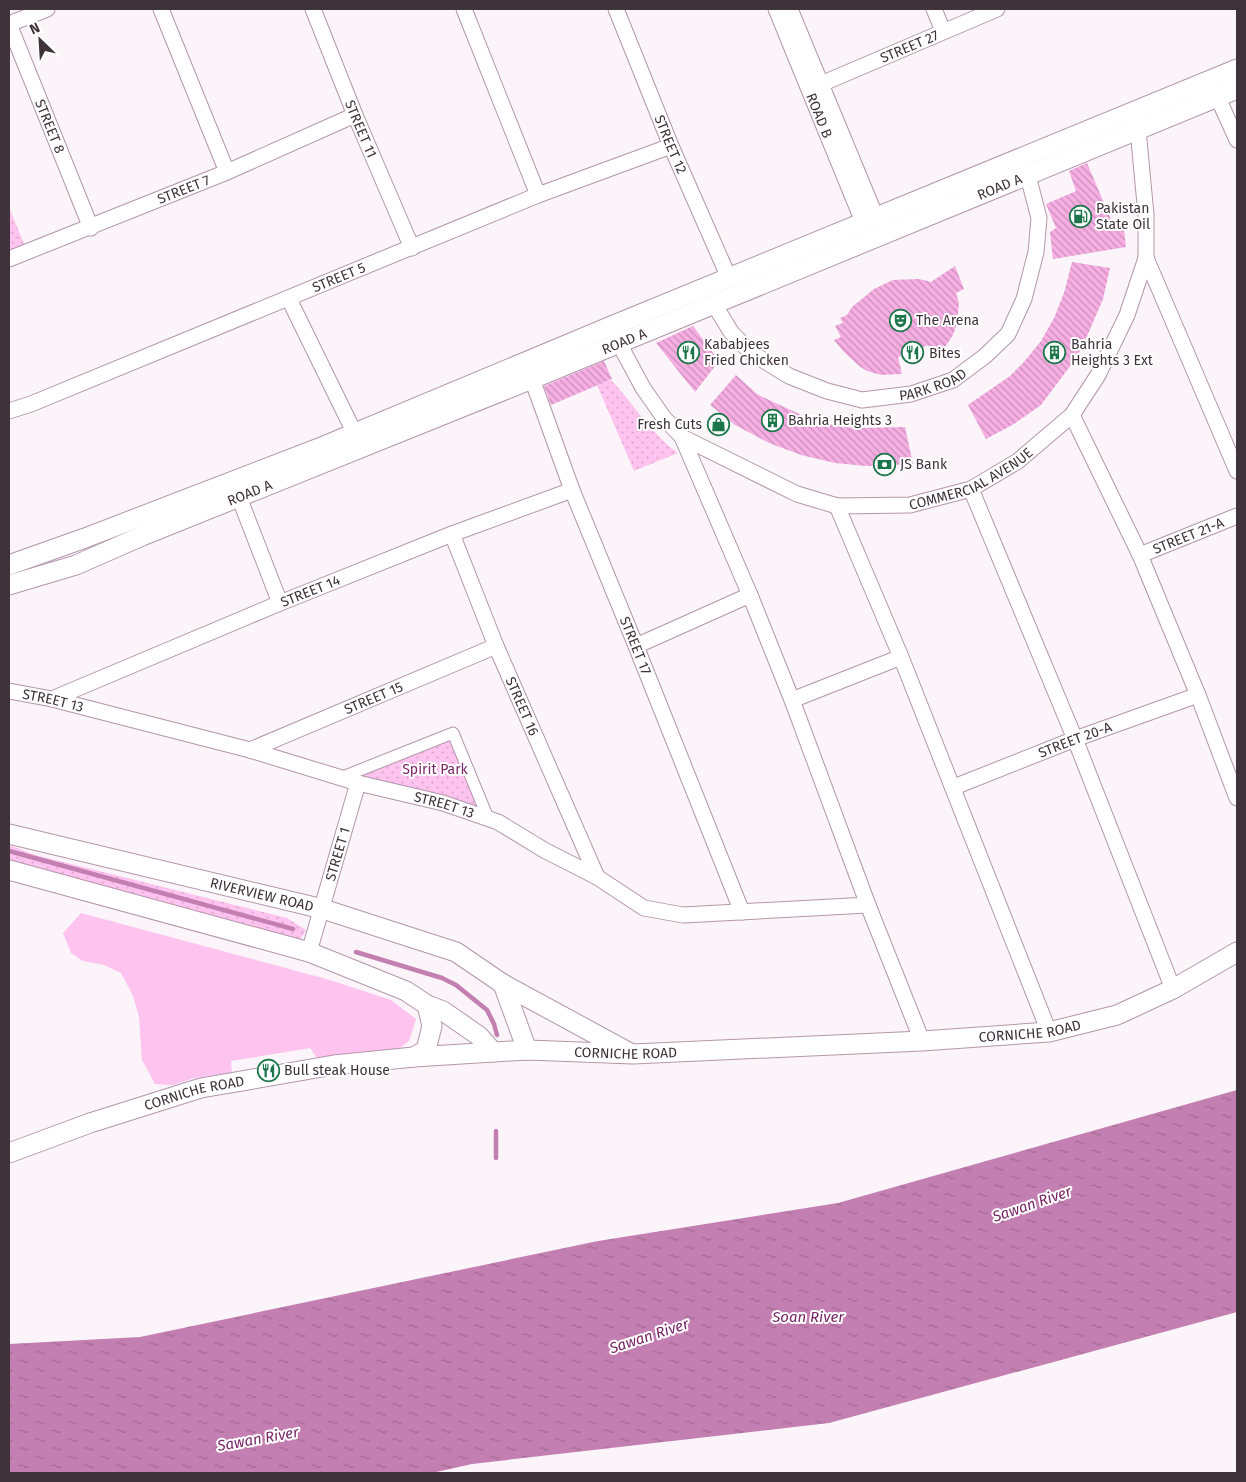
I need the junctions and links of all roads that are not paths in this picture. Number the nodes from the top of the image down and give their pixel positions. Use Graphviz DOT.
graph roads {
  1 [pos="47,9"];
  2 [pos="161,9"];
  3 [pos="313,9"];
  4 [pos="464,9"];
  5 [pos="616,9"];
  6 [pos="776,9"];
  7 [pos="790,9"];
  8 [pos="934,9"];
  9 [pos="997,9"];
  10 [pos="9,24"];
  11 [pos="943,31"];
  12 [pos="1237,69"];
  13 [pos="821,84"];
  14 [pos="1237,89"];
  15 [pos="1218,98"];
  16 [pos="355,115"];
  17 [pos="1137,120"];
  18 [pos="1237,140"];
  19 [pos="671,146"];
  20 [pos="227,172"];
  21 [pos="1028,176"];
  22 [pos="538,194"];
  23 [pos="869,220"];
  24 [pos="91,228"];
  25 [pos="412,248"];
  26 [pos="1146,258"];
  27 [pos="9,260"];
  28 [pos="729,278"];
  29 [pos="289,299"];
  30 [pos="714,304"];
  31 [pos="609,327"];
  32 [pos="620,342"];
  33 [pos="532,379"];
  34 [pos="9,411"];
  35 [pos="1072,415"];
  36 [pos="354,432"];
  37 [pos="682,437"];
  38 [pos="1237,471"];
  39 [pos="971,489"];
  40 [pos="572,490"];
  41 [pos="238,497"];
  42 [pos="837,506"];
  43 [pos="1237,516"];
  44 [pos="452,534"];
  45 [pos="1140,555"];
  46 [pos="9,565"];
  47 [pos="9,585"];
  48 [pos="750,595"];
  49 [pos="280,603"];
  50 [pos="496,646"];
  51 [pos="636,646"];
  52 [pos="902,657"];
  53 [pos="9,691"];
  54 [pos="1198,695"];
  55 [pos="52,699"];
  56 [pos="792,700"];
  57 [pos="1075,739"];
  58 [pos="250,750"];
  59 [pos="340,778"];
  60 [pos="358,784"];
  61 [pos="954,787"];
  62 [pos="1237,798"];
  63 [pos="488,818"];
  64 [pos="9,834"];
  65 [pos="9,870"];
  66 [pos="597,877"];
  67 [pos="868,905"];
  68 [pos="323,909"];
  69 [pos="742,912"];
  70 [pos="309,952"];
  71 [pos="1237,952"];
  72 [pos="503,984"];
  73 [pos="1173,989"];
  74 [pos="427,1005"];
  75 [pos="1049,1032"];
  76 [pos="922,1041"];
  77 [pos="527,1050"];
  78 [pos="493,1052"];
  79 [pos="633,1054"];
  80 [pos="414,1057"];
  81 [pos="9,1153"];
  1 -- 10 [label="street"];
  2 -- 20 [label="street"];
  3 -- 16 [label="street, STREET 11"];
  4 -- 22 [label="street"];
  5 -- 19 [label="street, STREET 12"];
  6 -- 23 [label="street, ROAD B"];
  7 -- 13 [label="street, ROAD B"];
  8 -- 11 [label="street"];
  9 -- 11 [label="street, STREET 27"];
  10 -- 24 [label="street, STREET 8"];
  11 -- 13 [label="street, STREET 27"];
  12 -- 17 [label="street, ROAD A"];
  13 -- 23 [label="street, ROAD B"];
  14 -- 15 [label="street, ROAD A"];
  15 -- 17 [label="street, ROAD A"];
  15 -- 18 [label="street"];
  16 -- 20 [label="street, STREET 7"];
  16 -- 25 [label="street, STREET 11"];
  17 -- 21 [label="street, ROAD A"];
  17 -- 23 [label="street, ROAD A"];
  17 -- 26 [label="street, COMMERCIAL AVENUE"];
  19 -- 22 [label="street, STREET 5"];
  19 -- 28 [label="street, STREET 12"];
  20 -- 24 [label="street, STREET 7"];
  21 -- 30 [label="street, ROAD A"];
  21 -- 30 [label="street, PARK ROAD"];
  22 -- 25 [label="street, STREET 5"];
  23 -- 28 [label="street, ROAD A"];
  24 -- 27 [label="street, STREET 7"];
  25 -- 29 [label="street, STREET 5"];
  26 -- 35 [label="street, COMMERCIAL AVENUE"];
  26 -- 38 [label="street"];
  28 -- 31 [label="street, ROAD A"];
  29 -- 34 [label="street, STREET 5"];
  29 -- 36 [label="street"];
  30 -- 32 [label="street, ROAD A"];
  31 -- 32 [label="street, COMMERCIAL AVENUE"];
  31 -- 36 [label="street, ROAD A"];
  32 -- 33 [label="street, ROAD A"];
  32 -- 37 [label="street, COMMERCIAL AVENUE"];
  33 -- 40 [label="street, STREET 17"];
  33 -- 41 [label="street, ROAD A"];
  35 -- 39 [label="street, COMMERCIAL AVENUE"];
  35 -- 45 [label="street"];
  36 -- 46 [label="street, ROAD A"];
  37 -- 42 [label="street, COMMERCIAL AVENUE"];
  37 -- 48 [label="street"];
  39 -- 42 [label="street, COMMERCIAL AVENUE"];
  39 -- 57 [label="street"];
  40 -- 44 [label="street, STREET 14"];
  40 -- 51 [label="street, STREET 17"];
  41 -- 47 [label="street, ROAD A"];
  41 -- 49 [label="street"];
  42 -- 52 [label="street"];
  43 -- 45 [label="street, STREET 21-A"];
  44 -- 49 [label="street, STREET 14"];
  44 -- 50 [label="street, STREET 16"];
  45 -- 54 [label="street"];
  48 -- 51 [label="street"];
  48 -- 56 [label="street"];
  49 -- 55 [label="street, STREET 14"];
  50 -- 58 [label="street, STREET 15"];
  50 -- 66 [label="street, STREET 16"];
  51 -- 69 [label="street, STREET 17"];
  52 -- 56 [label="street"];
  52 -- 61 [label="street"];
  53 -- 55 [label="street, STREET 13"];
  54 -- 57 [label="street, STREET 20-A"];
  54 -- 62 [label="street"];
  55 -- 58 [label="street, STREET 13"];
  56 -- 67 [label="street"];
  57 -- 61 [label="street, STREET 20-A"];
  57 -- 73 [label="street"];
  58 -- 59 [label="street, STREET 13"];
  59 -- 60 [label="street, STREET 13"];
  59 -- 63 [label="street"];
  60 -- 63 [label="street, STREET 13"];
  60 -- 68 [label="street, STREET 1"];
  61 -- 75 [label="street"];
  63 -- 66 [label="street, STREET 13"];
  64 -- 68 [label="street, RIVERVIEW ROAD"];
  65 -- 70 [label="street"];
  66 -- 69 [label="street, STREET 13"];
  67 -- 69 [label="street, STREET 13"];
  67 -- 76 [label="street"];
  68 -- 70 [label="street, STREET 1"];
  68 -- 72 [label="street, RIVERVIEW ROAD"];
  70 -- 74 [label="street"];
  71 -- 73 [label="street, CORNICHE ROAD"];
  72 -- 77 [label="street"];
  72 -- 79 [label="street, RIVERVIEW ROAD"];
  73 -- 75 [label="street, CORNICHE ROAD"];
  74 -- 78 [label="street"];
  74 -- 80 [label="street"];
  75 -- 76 [label="street, CORNICHE ROAD"];
  76 -- 79 [label="street, CORNICHE ROAD"];
  77 -- 78 [label="street, CORNICHE ROAD"];
  77 -- 79 [label="street, CORNICHE ROAD"];
  78 -- 80 [label="street, CORNICHE ROAD"];
  80 -- 81 [label="street, CORNICHE ROAD"];
}
